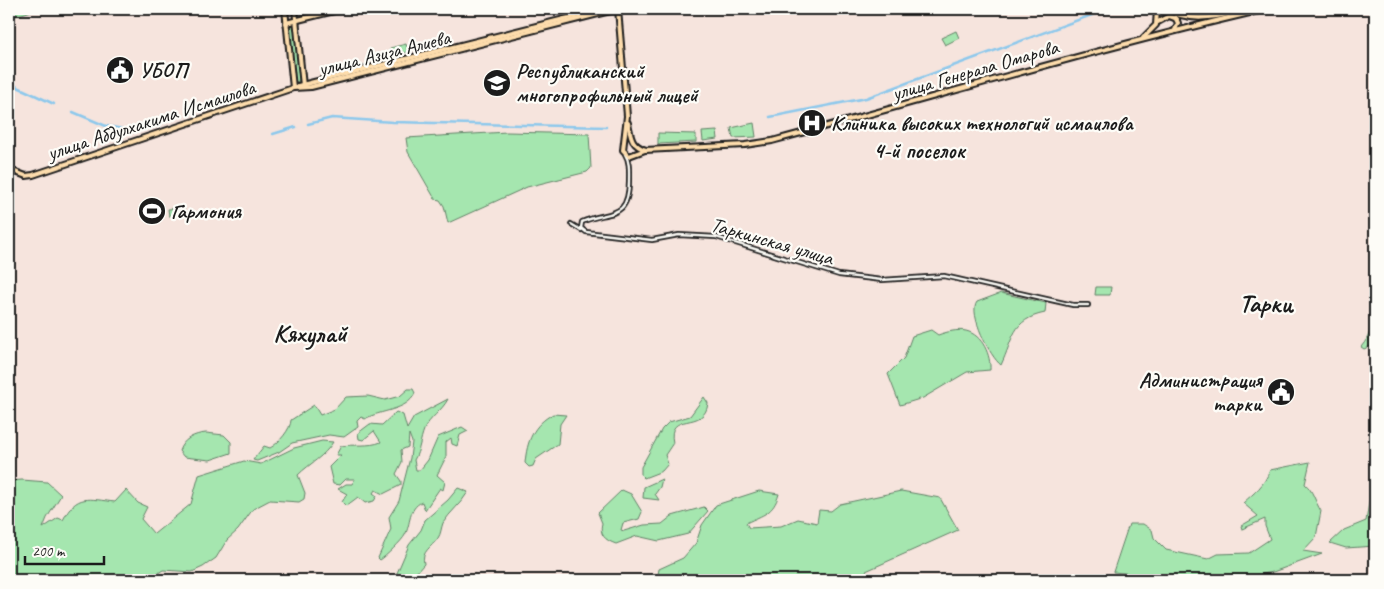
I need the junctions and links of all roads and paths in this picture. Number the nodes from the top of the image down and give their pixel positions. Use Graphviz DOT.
graph roads {
  1 [pos="285,9"];
  2 [pos="296,9"];
  3 [pos="342,9"];
  4 [pos="604,9"];
  5 [pos="618,9"];
  6 [pos="1166,9"];
  7 [pos="1251,9"];
  8 [pos="1267,9"];
  9 [pos="1157,10"];
  10 [pos="1175,15"];
  11 [pos="1219,17"];
  12 [pos="1212,19"];
  13 [pos="297,20"];
  14 [pos="1158,21"];
  15 [pos="286,23"];
  16 [pos="1175,30"];
  17 [pos="1166,33"];
  18 [pos="1145,38"];
  19 [pos="303,86"];
  20 [pos="293,88"];
  21 [pos="627,116"];
  22 [pos="624,145"];
  23 [pos="634,145"];
  24 [pos="9,152"];
  25 [pos="625,154"];
  26 [pos="635,154"];
  27 [pos="629,163"];
  28 [pos="11,172"];
  29 [pos="571,224"];
  30 [pos="582,230"];
  31 [pos="1088,305"];
  1 -- 15 [label="main road"];
  2 -- 13 [label="main road"];
  3 -- 13 [label="main road"];
  4 -- 19 [label="main road, улица Азиза Алиева"];
  5 -- 19 [label="main road, улица Азиза Алиева"];
  5 -- 21 [label="main road"];
  6 -- 10 [label="main road"];
  7 -- 11 [label="main road"];
  8 -- 11 [label="main road"];
  9 -- 14 [label="main road"];
  10 -- 12 [label="main road"];
  10 -- 14 [label="main road"];
  10 -- 16 [label="main road"];
  11 -- 12 [label="main road"];
  12 -- 16 [label="main road"];
  13 -- 15 [label="main road"];
  13 -- 19 [label="main road"];
  14 -- 17 [label="main road"];
  14 -- 18 [label="main road"];
  15 -- 20 [label="main road"];
  16 -- 17 [label="main road"];
  17 -- 18 [label="main road"];
  18 -- 23 [label="main road, улица Генерала Омарова"];
  18 -- 26 [label="main road, улица Генерала Омарова"];
  19 -- 20 [label="main road, улица Абдулхакима Исмаилова"];
  20 -- 28 [label="main road, улица Абдулхакима Исмаилова"];
  21 -- 22 [label="main road"];
  21 -- 23 [label="main road"];
  22 -- 23 [label="main road"];
  22 -- 25 [label="main road"];
  23 -- 26 [label="main road"];
  24 -- 28 [label="street"];
  25 -- 26 [label="main road"];
  25 -- 27 [label="street"];
  26 -- 27 [label="street"];
  27 -- 30 [label="street"];
  29 -- 30 [label="street, Таркинская улица"];
  30 -- 31 [label="street, Таркинская улица"];
}
